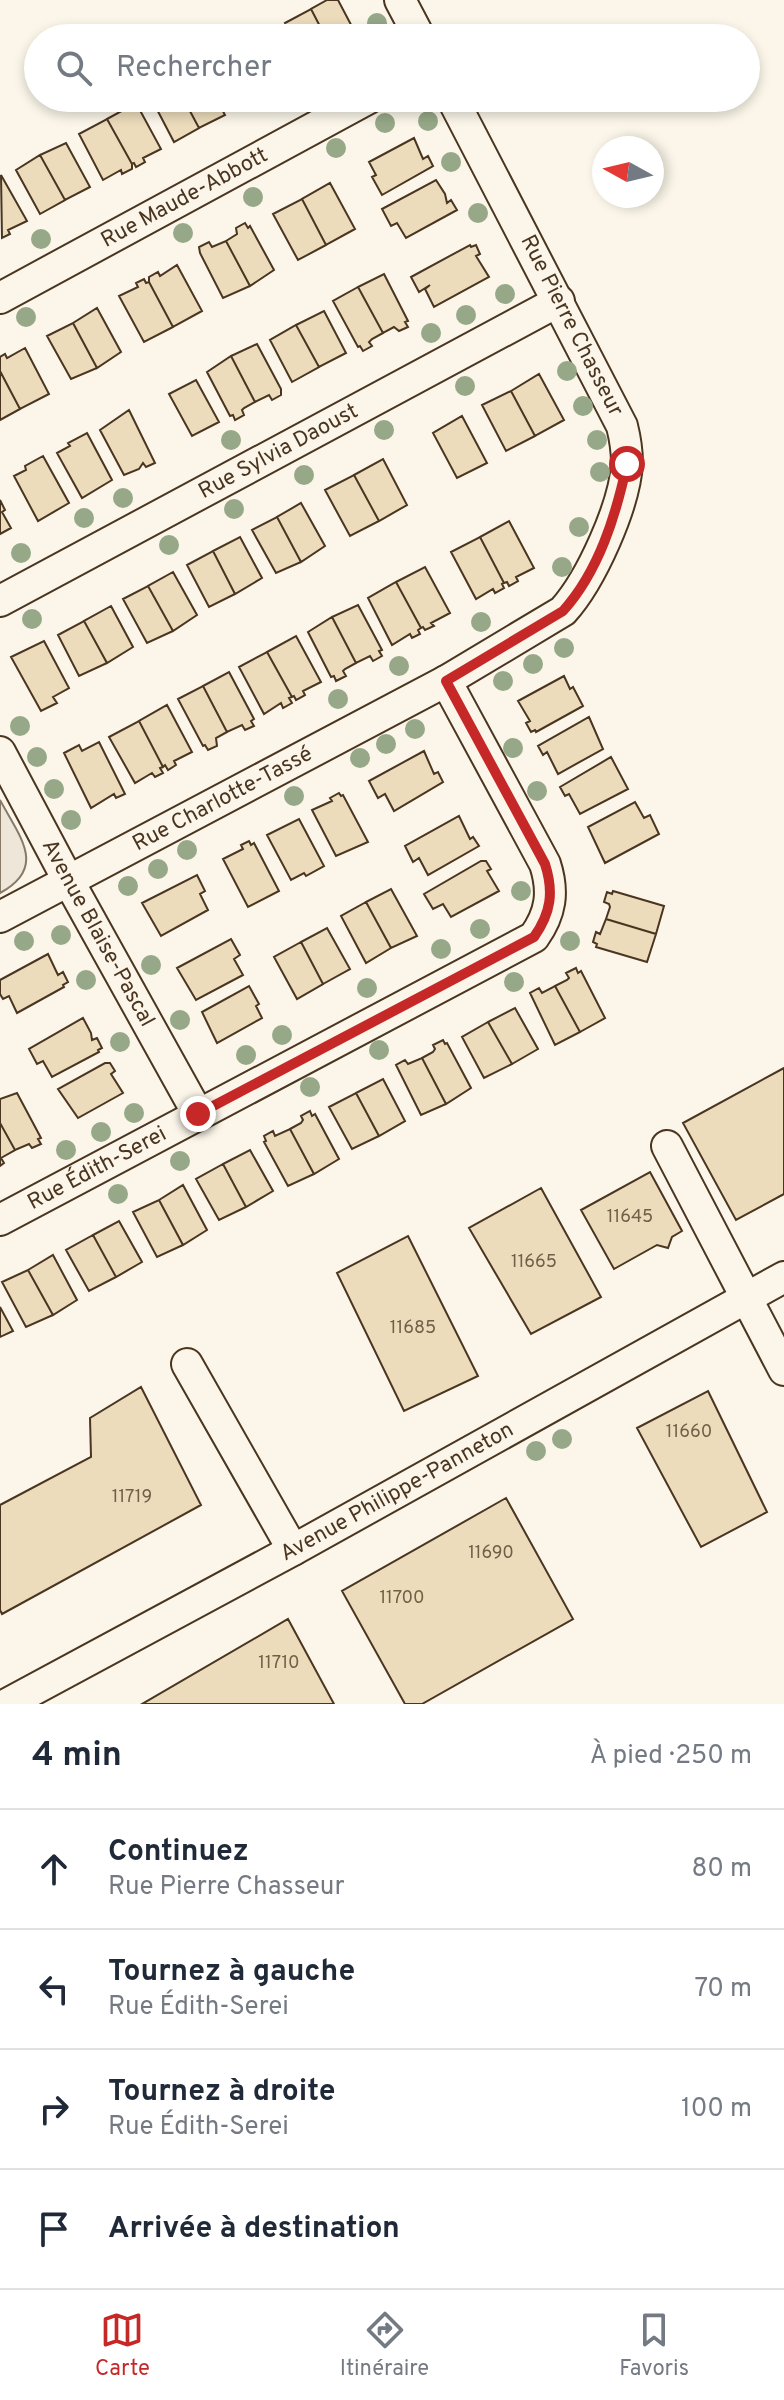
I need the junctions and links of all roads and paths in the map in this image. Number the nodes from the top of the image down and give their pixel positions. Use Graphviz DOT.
graph roads {
  1 [pos="400,0"];
  2 [pos="413,24"];
  3 [pos="343,112"];
  4 [pos="459,112"];
  5 [pos="0,298"];
  6 [pos="559,301"];
  7 [pos="0,601"];
  8 [pos="446,681"];
  9 [pos="0,752"];
  10 [pos="68,880"];
  11 [pos="0,917"];
  12 [pos="198,1114"];
  13 [pos="667,1146"];
  14 [pos="0,1220"];
  15 [pos="784,1277"];
  16 [pos="746,1298"];
  17 [pos="187,1364"];
  18 [pos="784,1370"];
  19 [pos="293,1550"];
  20 [pos="7,1704"];
  1 -- 2 [label="street"];
  3 -- 5 [label="street, Rue Maude-Abbott"];
  4 -- 6 [label="street, Rue Pierre Chasseur"];
  6 -- 7 [label="street, Rue Sylvia Daoust"];
  6 -- 8 [label="street, Rue Pierre Chasseur"];
  8 -- 10 [label="street, Rue Charlotte-Tassé"];
  8 -- 12 [label="street, Rue Édith-Serei"];
  9 -- 10 [label="street, Avenue Blaise-Pascal"];
  10 -- 11 [label="street, Rue Charlotte-Tassé"];
  10 -- 12 [label="street, Avenue Blaise-Pascal"];
  12 -- 14 [label="street, Rue Édith-Serei"];
  13 -- 16 [label="street"];
  15 -- 16 [label="street, Avenue Philippe-Panneton"];
  16 -- 18 [label="street"];
  16 -- 19 [label="street, Avenue Philippe-Panneton"];
  17 -- 19 [label="street"];
  19 -- 20 [label="street, Avenue Philippe-Panneton"];
}
